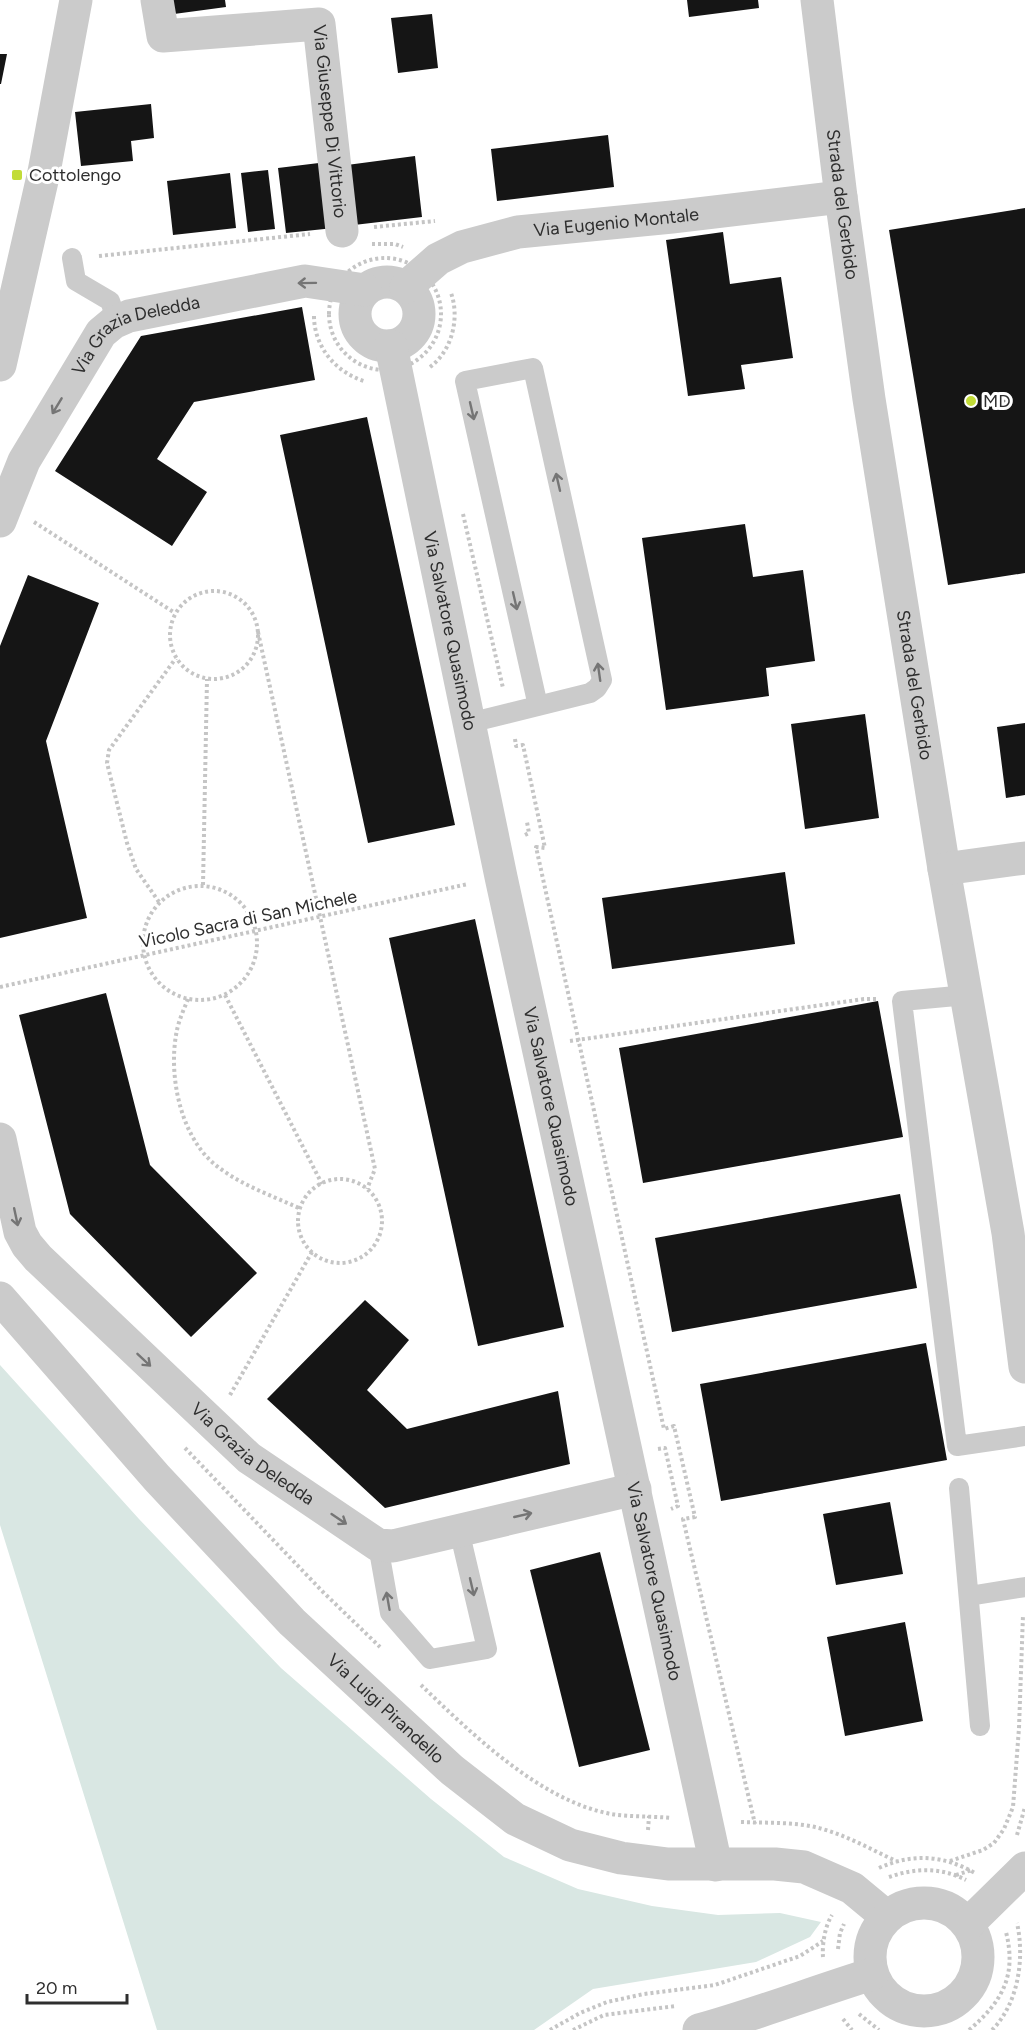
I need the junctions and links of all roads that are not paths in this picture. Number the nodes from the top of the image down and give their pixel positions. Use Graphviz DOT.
graph roads {
  1 [pos="76,0"];
  2 [pos="157,0"];
  3 [pos="817,0"];
  4 [pos="841,197"];
  5 [pos="342,231"];
  6 [pos="72,258"];
  7 [pos="406,287"];
  8 [pos="365,290"];
  9 [pos="117,321"];
  10 [pos="391,346"];
  11 [pos="0,364"];
  12 [pos="2,515"];
  13 [pos="538,706"];
  14 [pos="469,723"];
  15 [pos="1025,858"];
  16 [pos="944,869"];
  17 [pos="967,995"];
  18 [pos="0,1139"];
  19 [pos="1017,1232"];
  20 [pos="0,1298"];
  21 [pos="1025,1367"];
  22 [pos="1025,1436"];
  23 [pos="959,1488"];
  24 [pos="635,1489"];
  25 [pos="459,1530"];
  26 [pos="378,1545"];
  27 [pos="1024,1587"];
  28 [pos="969,1596"];
  29 [pos="980,1726"];
  30 [pos="716,1865"];
  31 [pos="1025,1868"];
  32 [pos="887,1917"];
  33 [pos="968,1924"];
  34 [pos="872,1974"];
  35 [pos="699,2030"];
  1 -- 11 [label="street"];
  2 -- 5 [label="street, Via Giuseppe Di Vittorio"];
  3 -- 4 [label="street, Strada del Gerbido"];
  4 -- 7 [label="street, Via Eugenio Montale"];
  4 -- 16 [label="street, Strada del Gerbido"];
  6 -- 9 [label="lane"];
  7 -- 8 [label="street"];
  7 -- 10 [label="street"];
  8 -- 9 [label="street, Via Grazia Deledda, one-way"];
  8 -- 10 [label="street"];
  9 -- 12 [label="street, Via Grazia Deledda, one-way"];
  10 -- 14 [label="street, Via Salvatore Quasimodo"];
  13 -- 13 [label="lane, one-way"];
  13 -- 14 [label="lane"];
  14 -- 24 [label="street, Via Salvatore Quasimodo"];
  15 -- 16 [label="street"];
  16 -- 17 [label="street, Strada del Gerbido"];
  17 -- 19 [label="street, Strada del Gerbido"];
  17 -- 22 [label="lane"];
  18 -- 26 [label="street, Via Grazia Deledda, one-way"];
  19 -- 21 [label="street, Strada del Gerbido"];
  20 -- 30 [label="street, Via Luigi Pirandello"];
  23 -- 28 [label="lane"];
  25 -- 24 [label="street, one-way"];
  24 -- 30 [label="street, Via Salvatore Quasimodo"];
  25 -- 26 [label="street"];
  25 -- 26 [label="lane, one-way"];
  27 -- 28 [label="lane"];
  28 -- 29 [label="lane"];
  30 -- 32 [label="street, Via Luigi Pirandello"];
  31 -- 33 [label="street"];
  32 -- 33 [label="street"];
  32 -- 34 [label="street"];
  33 -- 34 [label="street"];
  34 -- 35 [label="street"];
}
